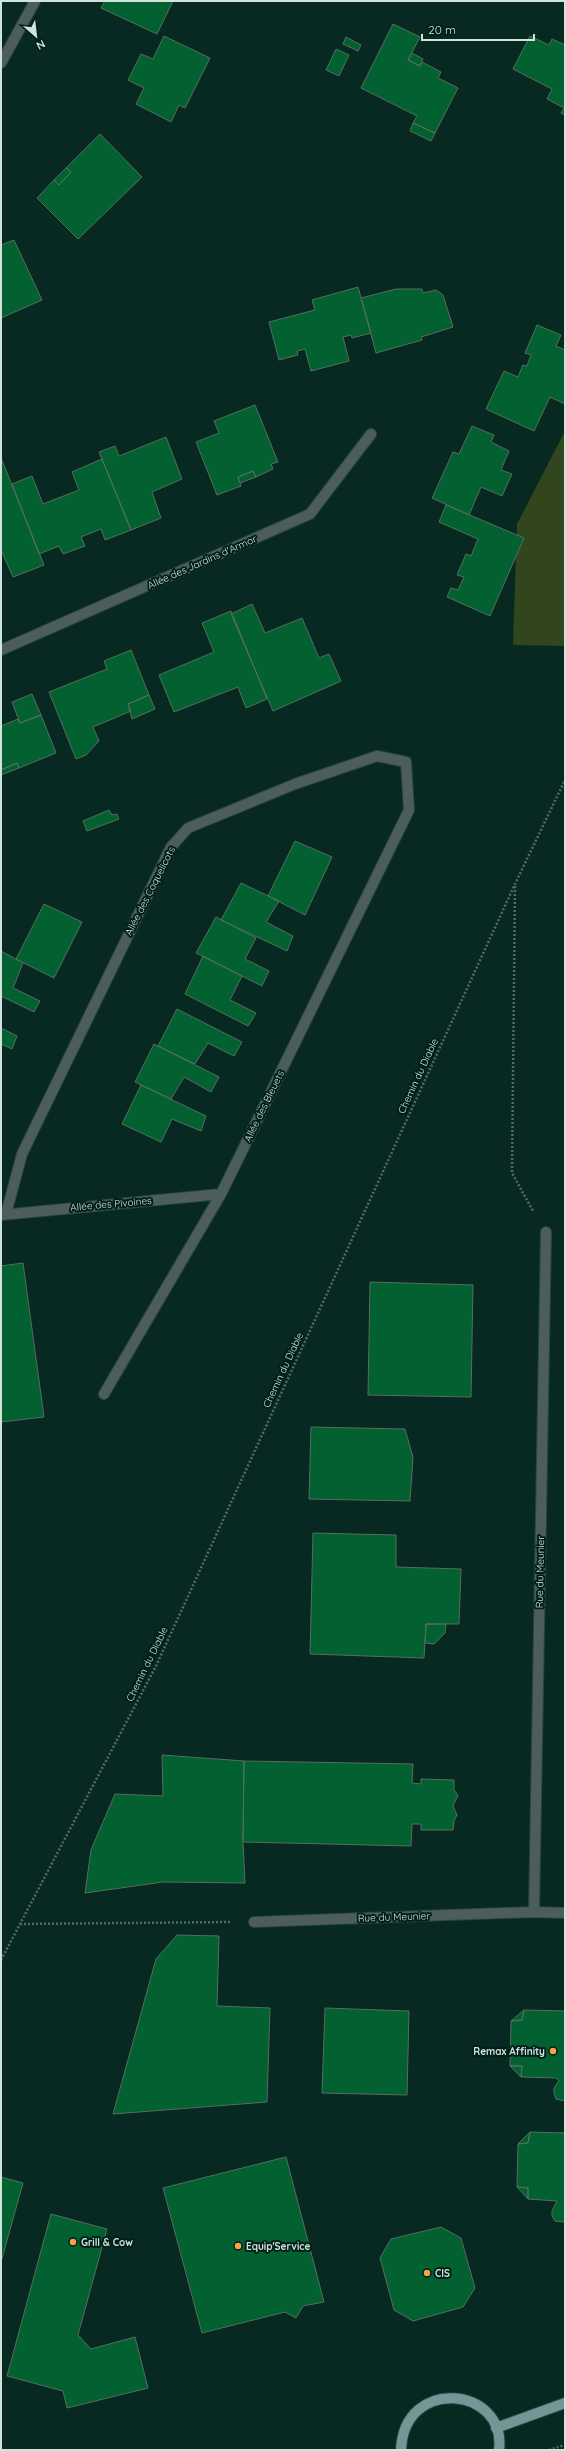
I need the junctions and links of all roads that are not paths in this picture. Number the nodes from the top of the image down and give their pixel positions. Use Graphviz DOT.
graph roads {
  1 [pos="35,1"];
  2 [pos="1,64"];
  3 [pos="371,434"];
  4 [pos="1,650"];
  5 [pos="409,810"];
  6 [pos="221,1194"];
  7 [pos="3,1214"];
  8 [pos="546,1232"];
  9 [pos="104,1394"];
  10 [pos="534,1912"];
  11 [pos="565,1913"];
  12 [pos="254,1922"];
  13 [pos="565,2402"];
  14 [pos="496,2428"];
  15 [pos="401,2450"];
  16 [pos="499,2450"];
  1 -- 2 [label="street"];
  3 -- 4 [label="street, Allée des Jardins d'Armor"];
  5 -- 6 [label="street, Allée des Bleuets"];
  5 -- 7 [label="street, Allée des Coquelicots"];
  6 -- 7 [label="street, Allée des Pivoines"];
  6 -- 9 [label="street, Allée des Bleuets"];
  8 -- 10 [label="street, Rue du Meunier"];
  10 -- 11 [label="street, Rue du Meunier"];
  10 -- 12 [label="street, Rue du Meunier"];
  13 -- 14 [label="main road"];
  14 -- 15 [label="main road"];
  14 -- 16 [label="main road"];
}
